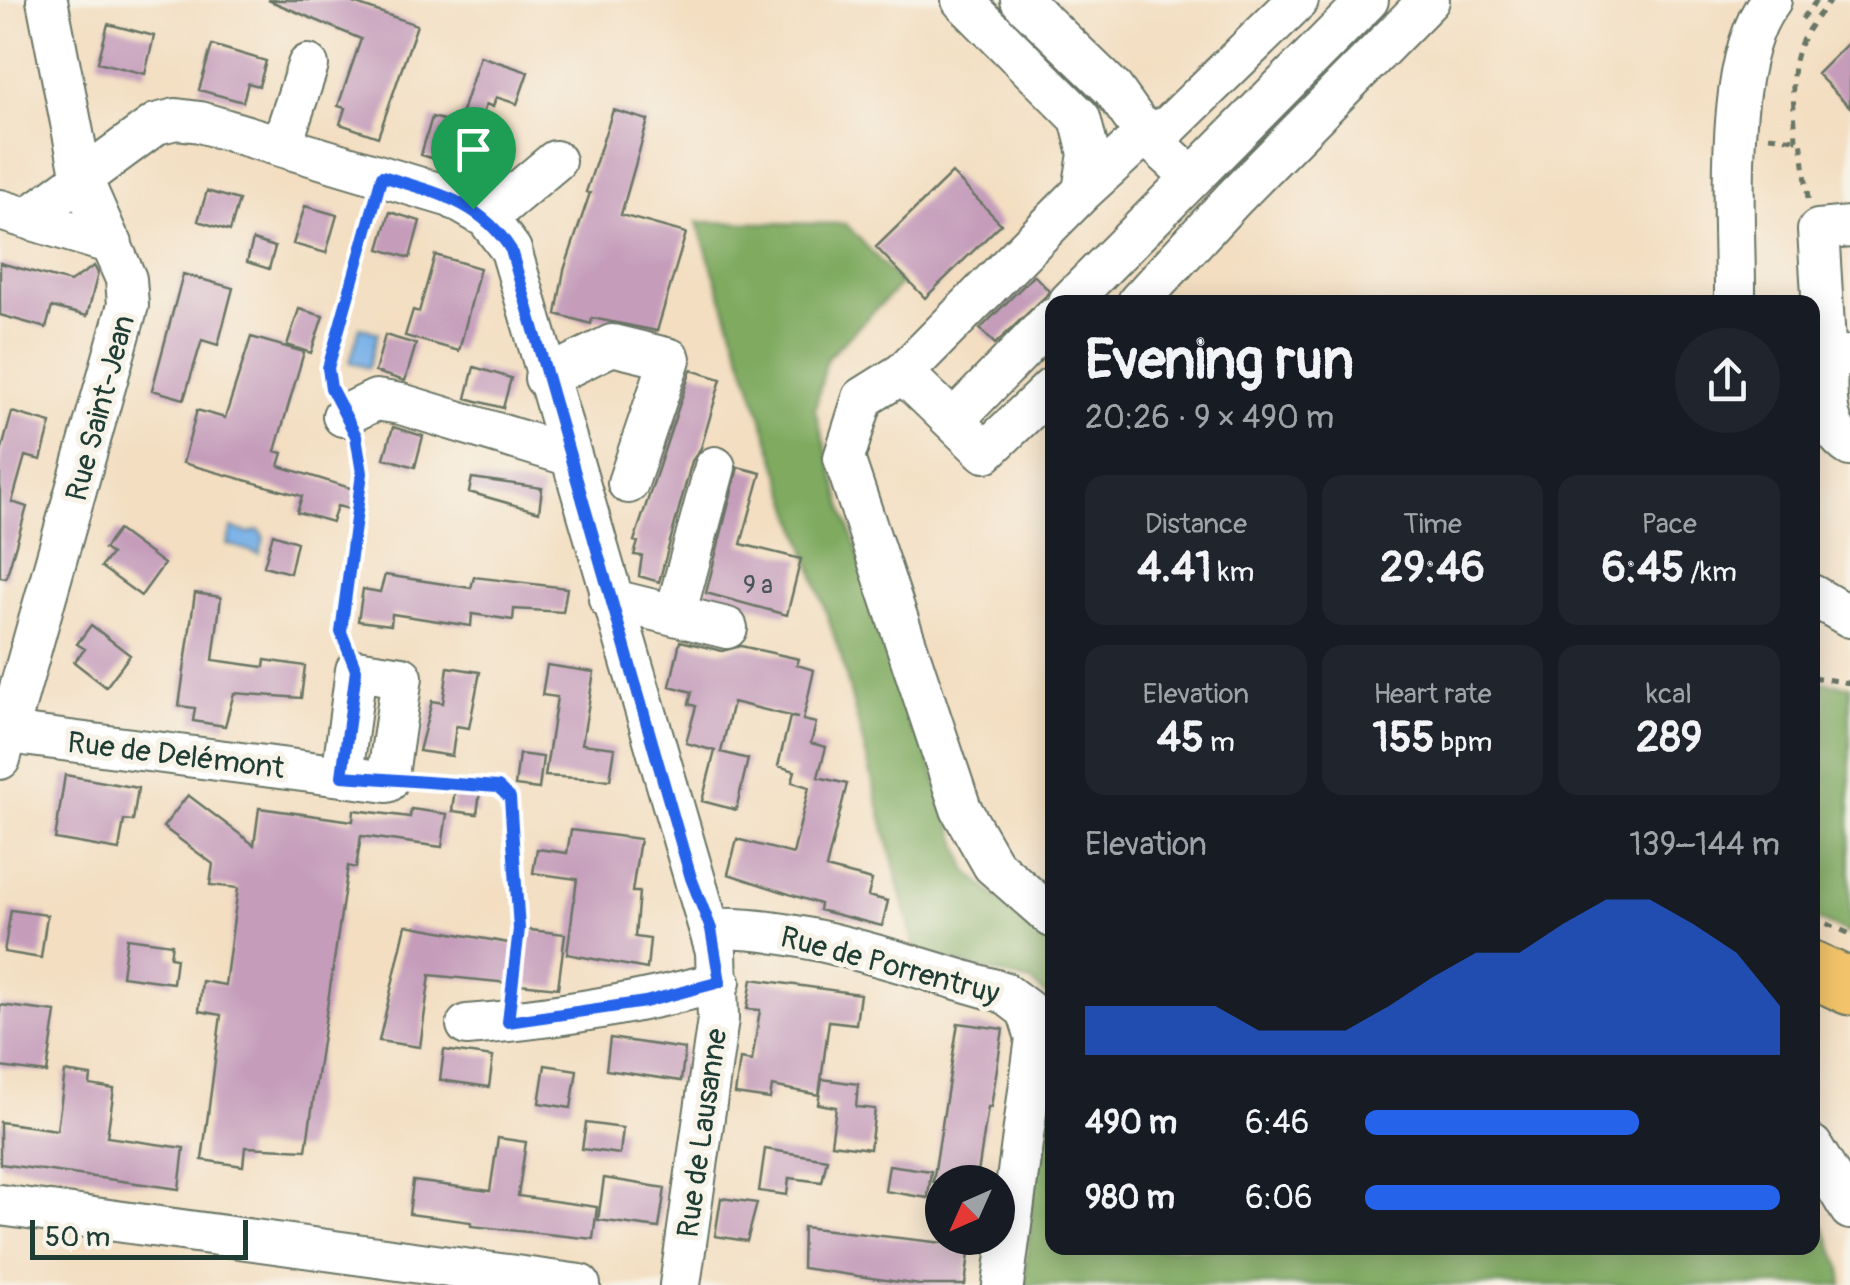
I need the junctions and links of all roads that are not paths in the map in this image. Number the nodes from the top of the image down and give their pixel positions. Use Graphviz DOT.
graph roads {
  1 [pos="47,0"];
  2 [pos="962,0"];
  3 [pos="1298,0"];
  4 [pos="1430,0"];
  5 [pos="1031,5"];
  6 [pos="1354,5"];
  7 [pos="1782,15"];
  8 [pos="308,65"];
  9 [pos="1145,134"];
  10 [pos="282,144"];
  11 [pos="555,161"];
  12 [pos="1192,177"];
  13 [pos="82,179"];
  14 [pos="1083,191"];
  15 [pos="14,214"];
  16 [pos="487,218"];
  17 [pos="1834,229"];
  18 [pos="1134,235"];
  19 [pos="112,244"];
  20 [pos="1169,268"];
  21 [pos="1075,295"];
  22 [pos="1144,295"];
  23 [pos="1735,295"];
  24 [pos="1045,326"];
  25 [pos="1838,357"];
  26 [pos="903,372"];
  27 [pos="545,378"];
  28 [pos="1045,395"];
  29 [pos="344,416"];
  30 [pos="953,421"];
  31 [pos="1850,446"];
  32 [pos="571,456"];
  33 [pos="715,467"];
  34 [pos="628,484"];
  35 [pos="610,599"];
  36 [pos="675,615"];
  37 [pos="727,628"];
  38 [pos="5,745"];
  39 [pos="342,776"];
  40 [pos="1045,911"];
  41 [pos="711,929"];
  42 [pos="1820,973"];
  43 [pos="720,982"];
  44 [pos="1850,987"];
  45 [pos="467,1025"];
  46 [pos="1820,1159"];
  47 [pos="0,1205"];
  48 [pos="1850,1210"];
  49 [pos="580,1285"];
  50 [pos="680,1285"];
  51 [pos="1003,1285"];
  1 -- 13 [label="street, Rue Saint-Jean"];
  2 -- 14 [label="street"];
  3 -- 9 [label="street"];
  4 -- 20 [label="street"];
  5 -- 9 [label="street"];
  6 -- 12 [label="street"];
  7 -- 23 [label="street"];
  8 -- 10 [label="street"];
  9 -- 12 [label="street"];
  9 -- 14 [label="street"];
  10 -- 13 [label="street, Rue de Lausanne"];
  10 -- 16 [label="street, Rue de Lausanne"];
  11 -- 16 [label="street"];
  12 -- 18 [label="street"];
  13 -- 15 [label="street, Rue de Lausanne"];
  13 -- 19 [label="street, Rue Saint-Jean"];
  14 -- 26 [label="street"];
  15 -- 19 [label="street"];
  16 -- 27 [label="street, Rue de Lausanne"];
  17 -- 25 [label="street"];
  18 -- 20 [label="street"];
  18 -- 21 [label="street"];
  19 -- 38 [label="street, Rue Saint-Jean"];
  20 -- 22 [label="street"];
  24 -- 30 [label="street"];
  25 -- 31 [label="street"];
  26 -- 30 [label="street"];
  26 -- 40 [label="street"];
  27 -- 32 [label="street, Rue de Lausanne"];
  27 -- 34 [label="street"];
  28 -- 30 [label="street"];
  29 -- 32 [label="street"];
  32 -- 35 [label="street, Rue de Lausanne"];
  33 -- 36 [label="street"];
  35 -- 36 [label="street"];
  35 -- 41 [label="street, Rue de Lausanne"];
  36 -- 37 [label="street"];
  38 -- 39 [label="street, Rue de Delémont"];
  39 -- 39 [label="street, Rue de Delémont"];
  41 -- 43 [label="street, Rue de Lausanne"];
  41 -- 51 [label="street, Rue de Porrentruy"];
  42 -- 44 [label="highway"];
  43 -- 45 [label="street"];
  43 -- 50 [label="street, Rue de Lausanne"];
  46 -- 48 [label="street"];
  47 -- 49 [label="street"];
}
